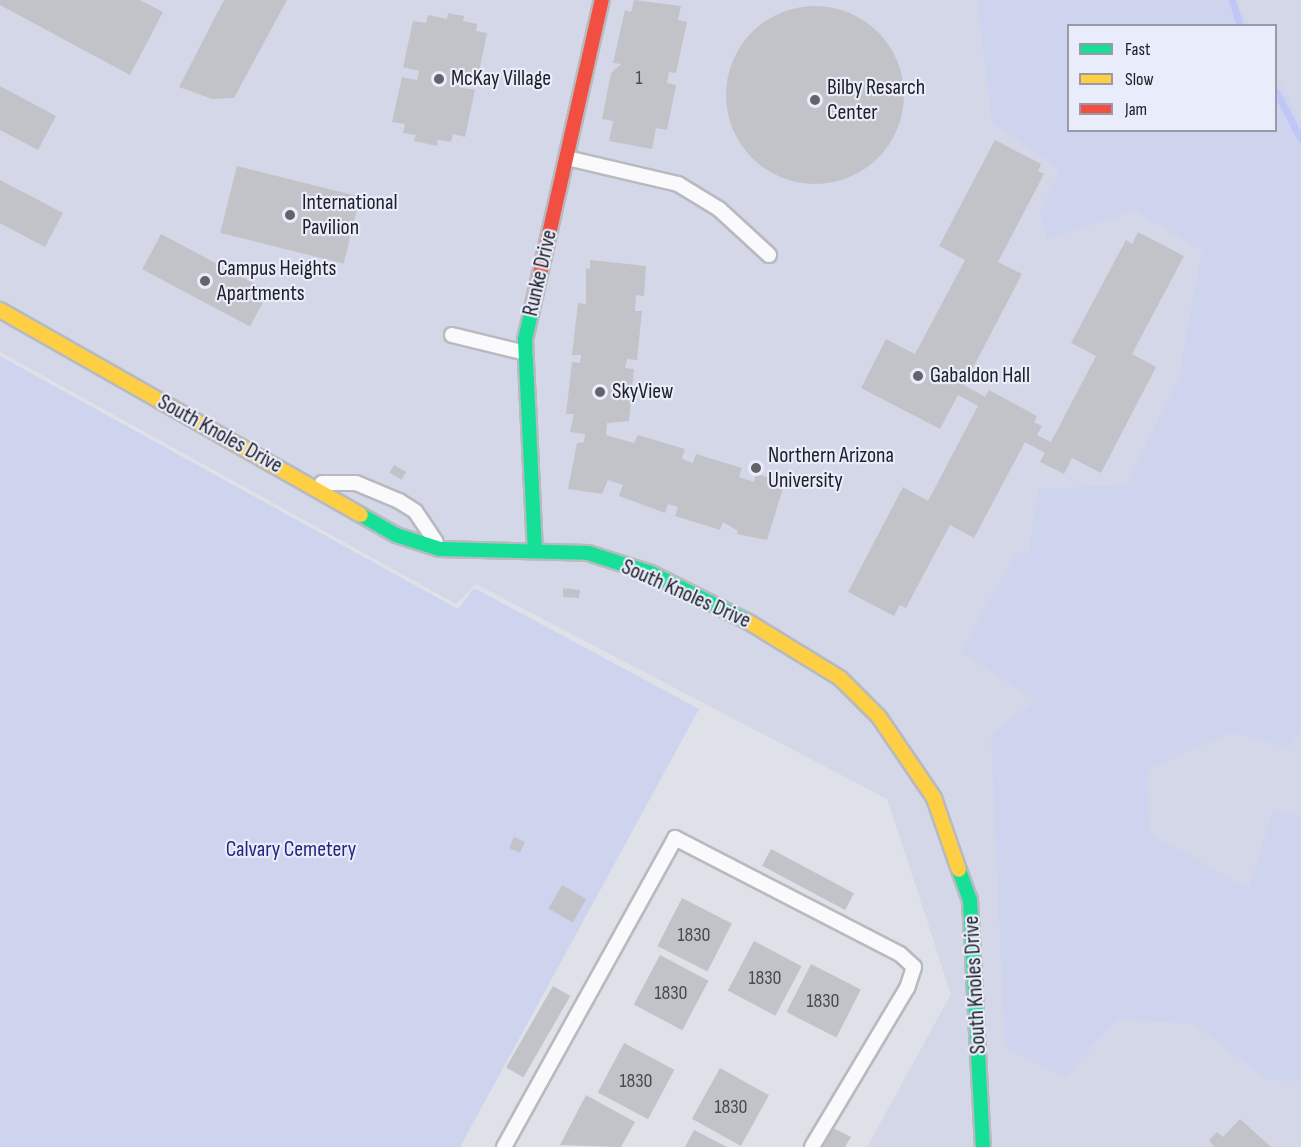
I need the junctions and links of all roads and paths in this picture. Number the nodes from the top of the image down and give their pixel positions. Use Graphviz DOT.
graph roads {
  1 [pos="602,0"];
  2 [pos="567,158"];
  3 [pos="769,255"];
  4 [pos="0,310"];
  5 [pos="452,335"];
  6 [pos="526,353"];
  7 [pos="305,483"];
  8 [pos="440,549"];
  9 [pos="535,550"];
  10 [pos="504,1147"];
  11 [pos="812,1147"];
  12 [pos="983,1147"];
  1 -- 2 [label="street, Runke Drive"];
  2 -- 3 [label="lane"];
  2 -- 6 [label="street, Runke Drive"];
  4 -- 7 [label="street, South Knoles Drive"];
  5 -- 6 [label="lane"];
  6 -- 9 [label="street, Runke Drive"];
  7 -- 8 [label="street, South Knoles Drive"];
  7 -- 8 [label="lane"];
  8 -- 9 [label="street, South Knoles Drive"];
  9 -- 12 [label="street, South Knoles Drive"];
  10 -- 11 [label="lane"];
}
